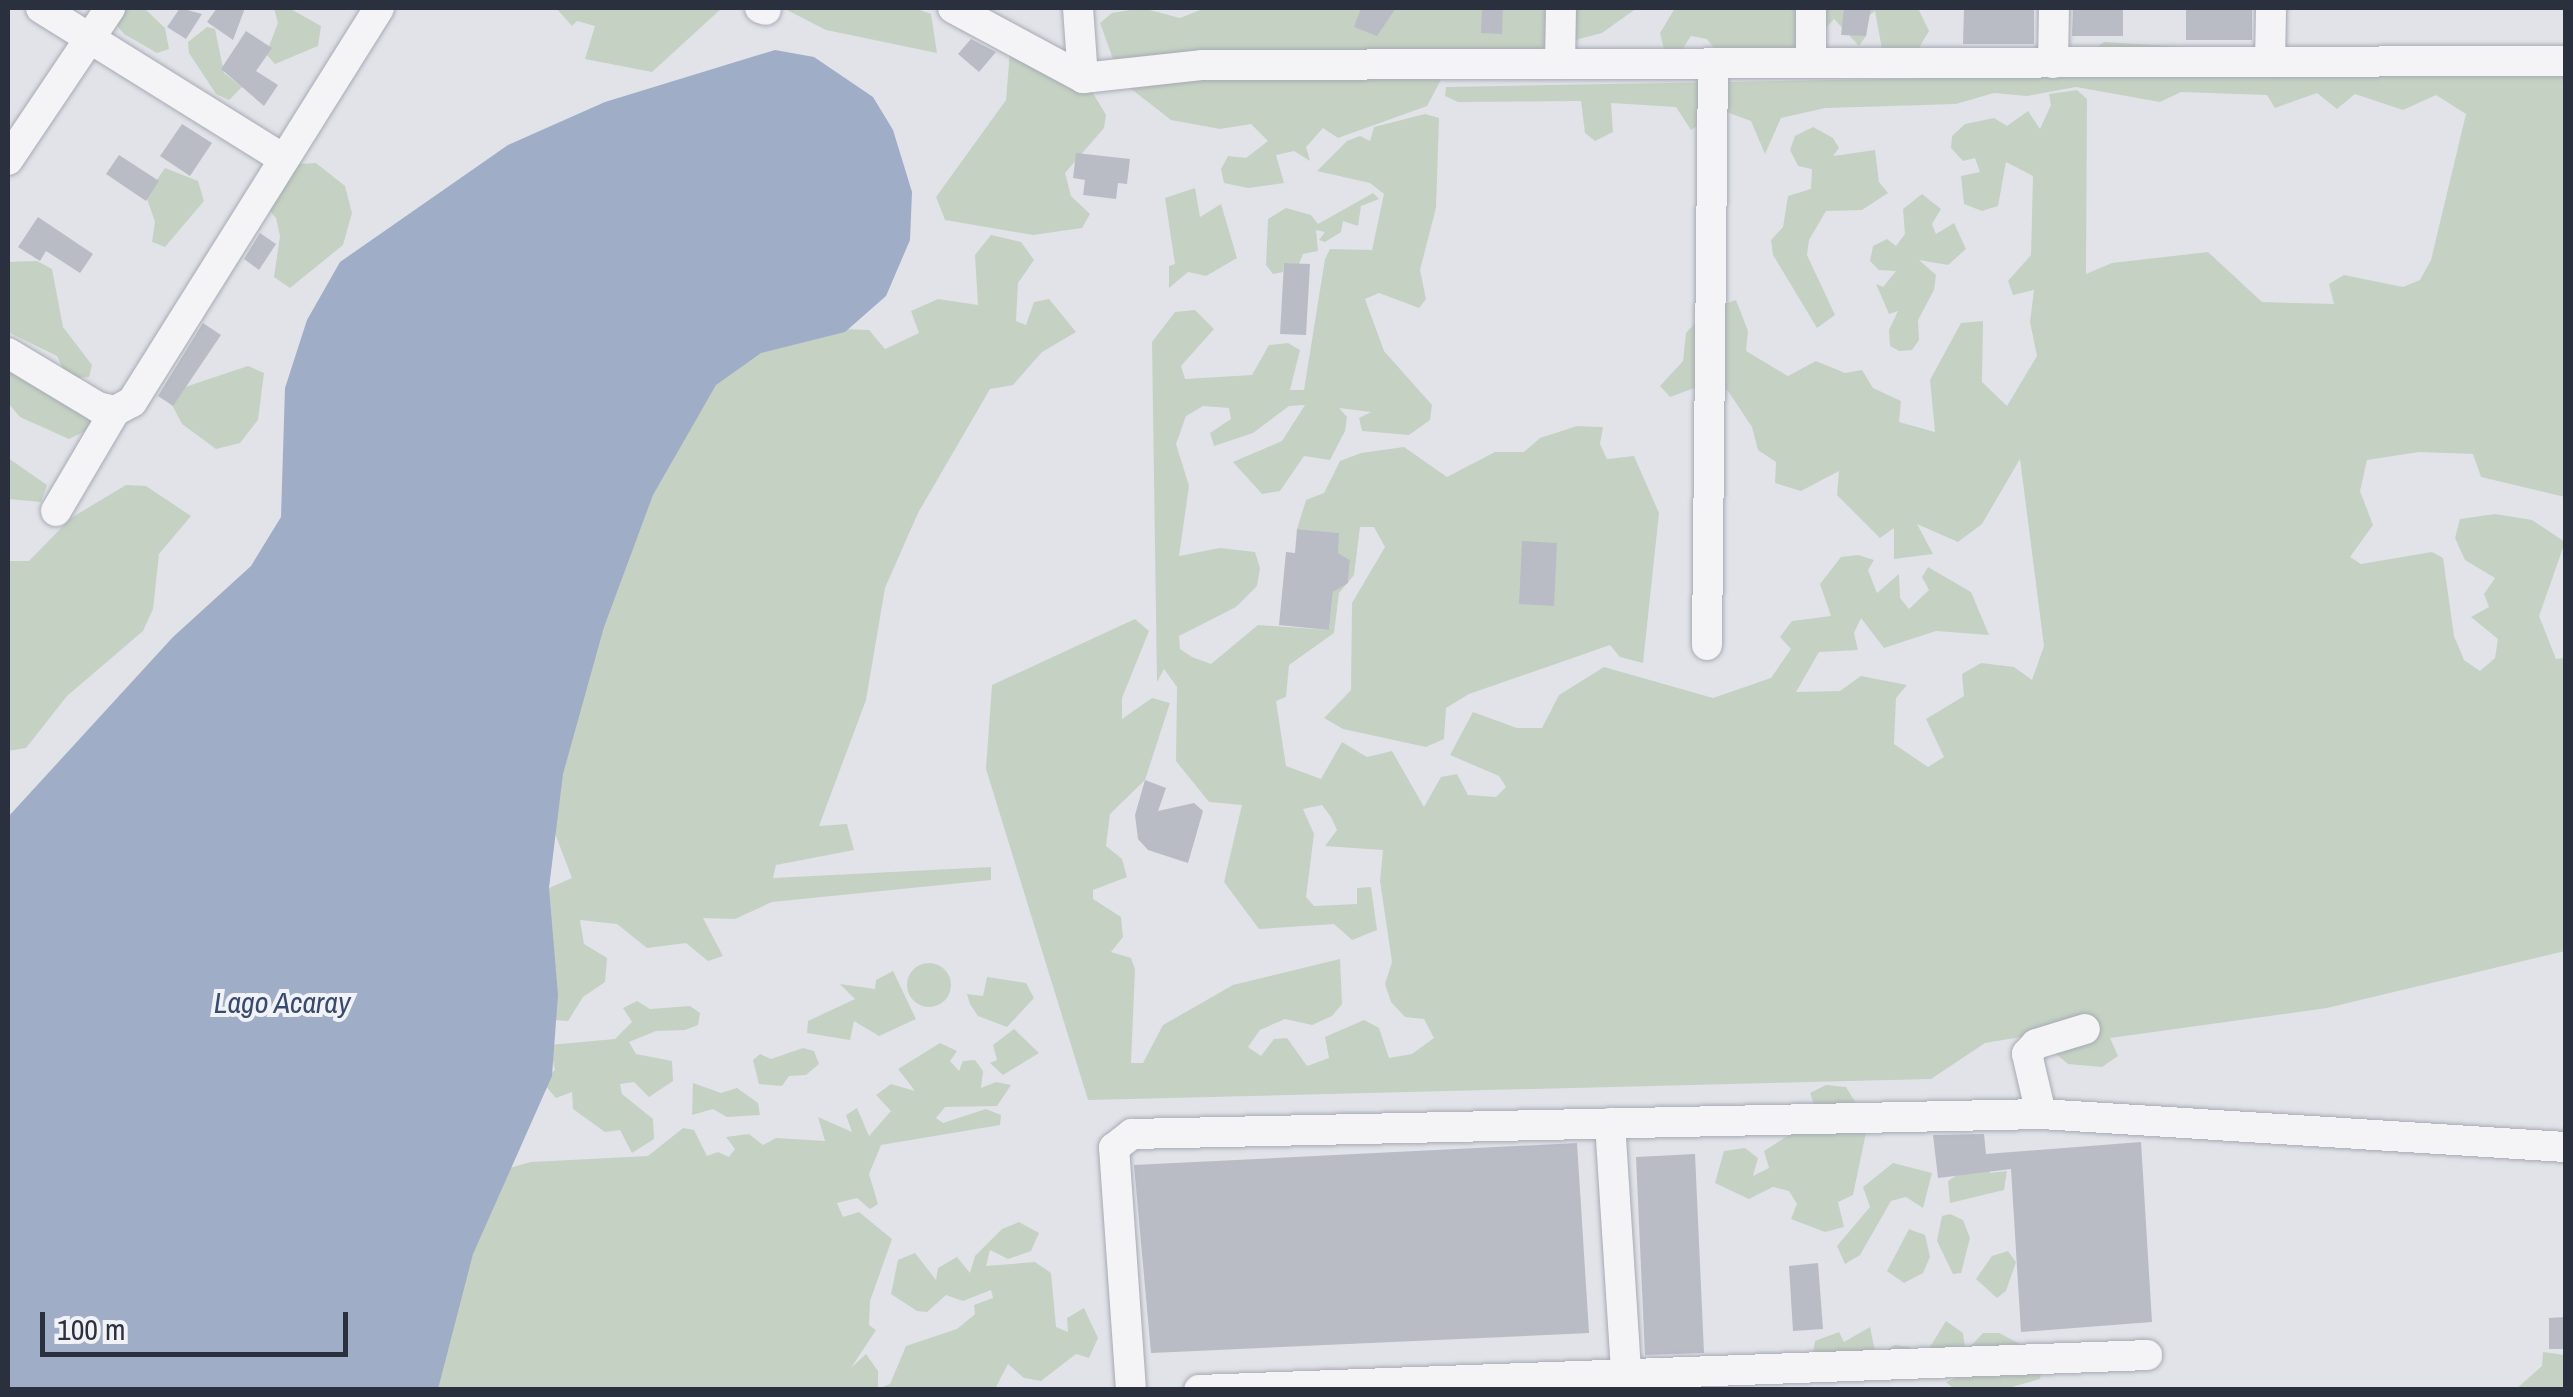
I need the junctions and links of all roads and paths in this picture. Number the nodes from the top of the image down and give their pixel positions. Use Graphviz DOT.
graph roads {
  1 [pos="40,8"];
  2 [pos="110,8"];
  3 [pos="379,8"];
  4 [pos="954,8"];
  5 [pos="1078,8"];
  6 [pos="1560,8"];
  7 [pos="1811,8"];
  8 [pos="2054,8"];
  9 [pos="2271,8"];
  10 [pos="88,36"];
  11 [pos="2566,61"];
  12 [pos="2053,62"];
  13 [pos="2270,62"];
  14 [pos="1811,63"];
  15 [pos="1560,64"];
  16 [pos="1713,65"];
  17 [pos="1084,78"];
  18 [pos="284,158"];
  19 [pos="8,160"];
  20 [pos="8,353"];
  21 [pos="116,411"];
  22 [pos="56,511"];
  23 [pos="1708,645"];
  24 [pos="2084,1029"];
  25 [pos="2041,1114"];
  26 [pos="1610,1123"];
  27 [pos="2566,1147"];
  28 [pos="2146,1355"];
  29 [pos="1626,1372"];
  30 [pos="1131,1390"];
  31 [pos="1199,1390"];
  1 -- 10 [label="street"];
  2 -- 10 [label="street"];
  3 -- 18 [label="street"];
  4 -- 17 [label="street"];
  5 -- 17 [label="street"];
  6 -- 15 [label="street"];
  7 -- 14 [label="street"];
  8 -- 12 [label="street"];
  9 -- 13 [label="street"];
  10 -- 18 [label="street"];
  10 -- 19 [label="street"];
  11 -- 13 [label="street"];
  12 -- 13 [label="street"];
  12 -- 14 [label="street"];
  14 -- 16 [label="street"];
  15 -- 16 [label="street"];
  15 -- 17 [label="street"];
  16 -- 23 [label="street"];
  18 -- 21 [label="street"];
  20 -- 21 [label="street"];
  21 -- 22 [label="street"];
  24 -- 25 [label="street"];
  25 -- 26 [label="street"];
  25 -- 27 [label="street"];
  26 -- 29 [label="street"];
  26 -- 30 [label="street"];
  28 -- 29 [label="street"];
  29 -- 31 [label="street"];
}
